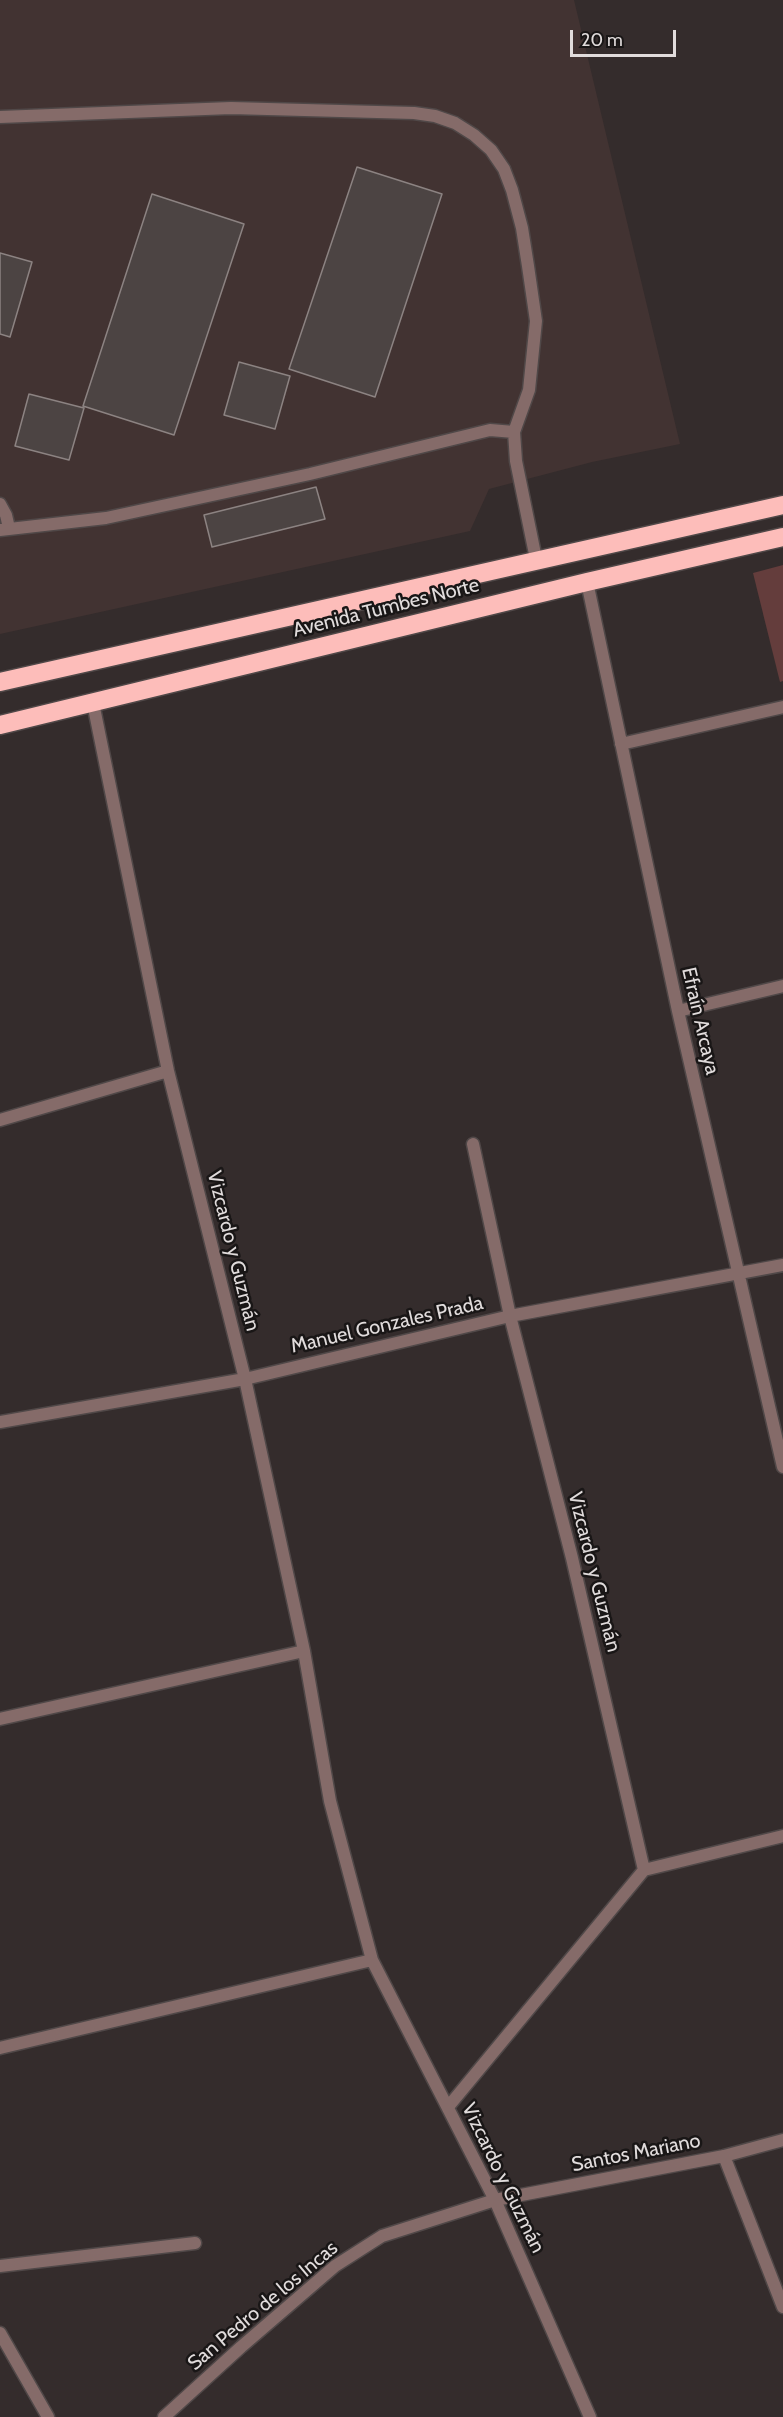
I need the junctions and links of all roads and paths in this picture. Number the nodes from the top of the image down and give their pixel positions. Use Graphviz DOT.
graph roads {
  1 [pos="0,117"];
  2 [pos="514,432"];
  3 [pos="0,504"];
  4 [pos="783,505"];
  5 [pos="5,529"];
  6 [pos="783,537"];
  7 [pos="536,559"];
  8 [pos="587,582"];
  9 [pos="0,682"];
  10 [pos="93,703"];
  11 [pos="783,707"];
  12 [pos="0,725"];
  13 [pos="621,744"];
  14 [pos="783,986"];
  15 [pos="678,1011"];
  16 [pos="168,1071"];
  17 [pos="0,1120"];
  18 [pos="472,1144"];
  19 [pos="783,1265"];
  20 [pos="740,1275"];
  21 [pos="510,1316"];
  22 [pos="245,1379"];
  23 [pos="0,1422"];
  24 [pos="783,1467"];
  25 [pos="304,1652"];
  26 [pos="0,1719"];
  27 [pos="783,1836"];
  28 [pos="644,1869"];
  29 [pos="372,1960"];
  30 [pos="0,2048"];
  31 [pos="448,2107"];
  32 [pos="783,2140"];
  33 [pos="724,2156"];
  34 [pos="495,2200"];
  35 [pos="195,2243"];
  36 [pos="0,2266"];
  37 [pos="783,2307"];
  38 [pos="0,2332"];
  39 [pos="48,2417"];
  40 [pos="164,2417"];
  41 [pos="590,2417"];
  1 -- 2 [label="street"];
  2 -- 5 [label="street"];
  2 -- 7 [label="street"];
  3 -- 5 [label="street"];
  4 -- 7 [label="highway, Avenida Tumbes Norte"];
  6 -- 8 [label="highway, Avenida Tumbes Norte"];
  7 -- 9 [label="highway, Avenida Tumbes Norte"];
  8 -- 10 [label="highway, Avenida Tumbes Norte"];
  8 -- 13 [label="street, Efraín Arcaya"];
  10 -- 12 [label="highway, Avenida Tumbes Norte"];
  10 -- 16 [label="street, Vizcardo y Guzmán"];
  11 -- 13 [label="street"];
  13 -- 15 [label="street, Efraín Arcaya"];
  14 -- 15 [label="street"];
  15 -- 20 [label="street, Efraín Arcaya"];
  16 -- 17 [label="street"];
  16 -- 22 [label="street, Vizcardo y Guzmán"];
  18 -- 21 [label="street, Vizcardo y Guzmán"];
  19 -- 20 [label="street, Manuel Gonzales Prada"];
  20 -- 21 [label="street, Manuel Gonzales Prada"];
  20 -- 24 [label="street, Efraín Arcaya"];
  21 -- 22 [label="street, Manuel Gonzales Prada"];
  21 -- 28 [label="street, Vizcardo y Guzmán"];
  22 -- 23 [label="street, Manuel Gonzales Prada"];
  22 -- 25 [label="street, Vizcardo y Guzmán"];
  25 -- 26 [label="street"];
  25 -- 29 [label="street, Vizcardo y Guzmán"];
  27 -- 28 [label="street"];
  28 -- 31 [label="street"];
  29 -- 30 [label="street"];
  29 -- 31 [label="street, Vizcardo y Guzmán"];
  31 -- 34 [label="street, Vizcardo y Guzmán"];
  32 -- 33 [label="street, Santos Mariano"];
  33 -- 34 [label="street, Santos Mariano"];
  33 -- 37 [label="street"];
  34 -- 40 [label="street, San Pedro de los Incas"];
  34 -- 41 [label="street, Vizcardo y Guzmán"];
  35 -- 36 [label="street"];
  38 -- 39 [label="street"];
}
